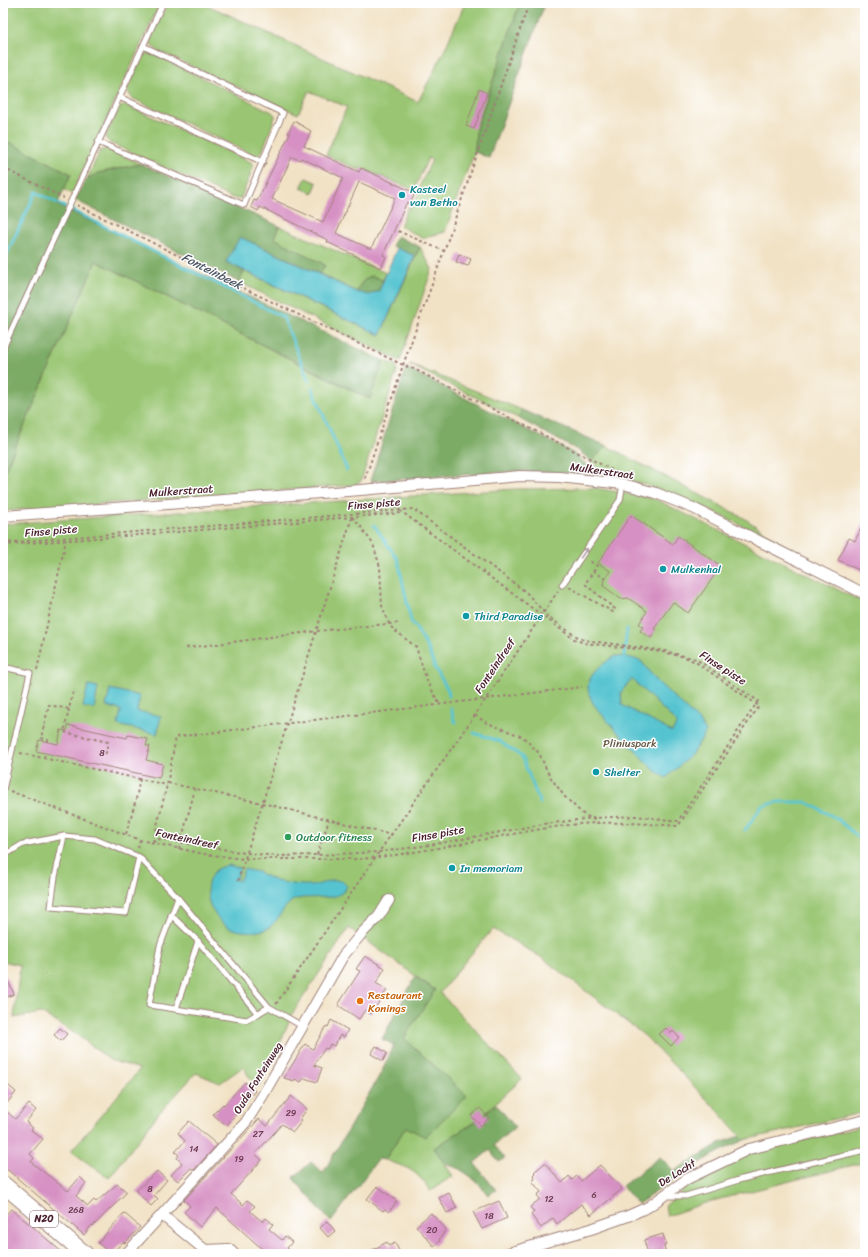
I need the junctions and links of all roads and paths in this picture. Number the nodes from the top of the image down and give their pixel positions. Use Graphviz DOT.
graph roads {
  1 [pos="163,3"];
  2 [pos="529,3"];
  3 [pos="142,46"];
  4 [pos="119,97"];
  5 [pos="98,142"];
  6 [pos="262,162"];
  7 [pos="3,168"];
  8 [pos="71,201"];
  9 [pos="398,231"];
  10 [pos="444,250"];
  11 [pos="3,348"];
  12 [pos="403,365"];
  13 [pos="623,484"];
  14 [pos="366,489"];
  15 [pos="399,510"];
  16 [pos="401,512"];
  17 [pos="3,516"];
  18 [pos="352,517"];
  19 [pos="66,540"];
  20 [pos="3,544"];
  21 [pos="591,562"];
  22 [pos="593,572"];
  23 [pos="605,579"];
  24 [pos="563,585"];
  25 [pos="865,594"];
  26 [pos="544,612"];
  27 [pos="542,615"];
  28 [pos="398,623"];
  29 [pos="389,624"];
  30 [pos="317,631"];
  31 [pos="186,648"];
  32 [pos="3,667"];
  33 [pos="36,677"];
  34 [pos="582,687"];
  35 [pos="76,693"];
  36 [pos="485,699"];
  37 [pos="440,704"];
  38 [pos="756,704"];
  39 [pos="69,709"];
  40 [pos="475,716"];
  41 [pos="288,723"];
  42 [pos="48,742"];
  43 [pos="19,753"];
  44 [pos="46,753"];
  45 [pos="105,757"];
  46 [pos="44,758"];
  47 [pos="140,779"];
  48 [pos="167,784"];
  49 [pos="3,789"];
  50 [pos="195,789"];
  51 [pos="262,803"];
  52 [pos="593,818"];
  53 [pos="330,820"];
  54 [pos="599,823"];
  55 [pos="126,834"];
  56 [pos="392,835"];
  57 [pos="64,836"];
  58 [pos="153,842"];
  59 [pos="180,843"];
  60 [pos="178,849"];
  61 [pos="379,852"];
  62 [pos="246,853"];
  63 [pos="317,855"];
  64 [pos="3,856"];
  65 [pos="376,857"];
  66 [pos="139,858"];
  67 [pos="244,859"];
  68 [pos="316,859"];
  69 [pos="238,881"];
  70 [pos="178,898"];
  71 [pos="389,900"];
  72 [pos="171,915"];
  73 [pos="198,941"];
  74 [pos="271,1008"];
  75 [pos="176,1009"];
  76 [pos="258,1014"];
  77 [pos="302,1026"];
  78 [pos="865,1120"];
  79 [pos="865,1150"];
  80 [pos="3,1184"];
  81 [pos="663,1196"];
  82 [pos="162,1215"];
  83 [pos="208,1252"];
  84 [pos="85,1254"];
  85 [pos="126,1254"];
  86 [pos="234,1254"];
  87 [pos="505,1254"];
  1 -- 3 [label="lane"];
  2 -- 10 [label="path"];
  3 -- 4 [label="lane"];
  3 -- 6 [label="lane"];
  4 -- 5 [label="lane"];
  4 -- 6 [label="lane"];
  5 -- 6 [label="lane"];
  5 -- 8 [label="lane"];
  7 -- 8 [label="path"];
  8 -- 11 [label="lane"];
  8 -- 12 [label="path"];
  9 -- 10 [label="path"];
  10 -- 12 [label="path"];
  12 -- 13 [label="path"];
  12 -- 14 [label="path"];
  13 -- 14 [label="street, Mulkerstraat"];
  24 -- 13 [label="lane, one-way"];
  13 -- 25 [label="street, Mulkerstraat"];
  14 -- 15 [label="path"];
  14 -- 17 [label="street, Mulkerstraat"];
  15 -- 16 [label="path"];
  15 -- 20 [label="path, Finse piste"];
  15 -- 26 [label="path, Finse piste"];
  16 -- 18 [label="path"];
  16 -- 27 [label="path"];
  18 -- 19 [label="path"];
  18 -- 29 [label="path"];
  18 -- 30 [label="path"];
  19 -- 20 [label="path"];
  19 -- 33 [label="path"];
  21 -- 22 [label="path"];
  22 -- 23 [label="path"];
  22 -- 24 [label="path"];
  24 -- 26 [label="path, Fonteindreef"];
  26 -- 27 [label="path, Fonteindreef"];
  26 -- 38 [label="path, Finse piste"];
  27 -- 36 [label="path, Fonteindreef"];
  27 -- 38 [label="path"];
  28 -- 29 [label="path"];
  29 -- 30 [label="path"];
  29 -- 37 [label="path"];
  30 -- 31 [label="path"];
  30 -- 41 [label="path"];
  32 -- 49 [label="lane"];
  34 -- 36 [label="path"];
  35 -- 39 [label="path"];
  36 -- 37 [label="path"];
  36 -- 40 [label="path, Fonteindreef"];
  37 -- 41 [label="path"];
  38 -- 52 [label="path, Finse piste"];
  38 -- 54 [label="path, Fonteindreef"];
  39 -- 42 [label="path"];
  39 -- 45 [label="path"];
  40 -- 52 [label="path"];
  40 -- 56 [label="path, Fonteindreef"];
  41 -- 48 [label="path"];
  41 -- 51 [label="path"];
  43 -- 46 [label="path"];
  44 -- 46 [label="path"];
  46 -- 47 [label="path"];
  47 -- 48 [label="path"];
  47 -- 55 [label="path"];
  48 -- 50 [label="path"];
  48 -- 58 [label="path"];
  49 -- 55 [label="path, Fonteindreef"];
  50 -- 51 [label="path"];
  50 -- 59 [label="path"];
  51 -- 53 [label="path"];
  51 -- 62 [label="path"];
  52 -- 54 [label="path"];
  52 -- 61 [label="path, Finse piste"];
  53 -- 56 [label="path"];
  53 -- 63 [label="path"];
  54 -- 65 [label="path, Fonteindreef"];
  55 -- 58 [label="path, Fonteindreef"];
  56 -- 61 [label="path, Fonteindreef"];
  57 -- 64 [label="lane"];
  57 -- 66 [label="lane"];
  57 -- 66 [label="lane"];
  58 -- 59 [label="path, Finse piste"];
  58 -- 60 [label="path, Fonteindreef"];
  59 -- 60 [label="path"];
  59 -- 62 [label="path, Finse piste"];
  60 -- 67 [label="path, Fonteindreef"];
  61 -- 63 [label="path, Finse piste"];
  61 -- 65 [label="path, Fonteindreef"];
  62 -- 63 [label="path, Finse piste"];
  62 -- 67 [label="path"];
  63 -- 68 [label="path"];
  65 -- 68 [label="path, Fonteindreef"];
  65 -- 74 [label="path"];
  66 -- 70 [label="lane"];
  67 -- 68 [label="path, Fonteindreef"];
  67 -- 69 [label="path"];
  70 -- 72 [label="lane"];
  70 -- 74 [label="lane"];
  71 -- 77 [label="street, Oude Fonteinweg"];
  72 -- 73 [label="lane"];
  72 -- 75 [label="lane"];
  73 -- 75 [label="lane"];
  73 -- 76 [label="lane"];
  74 -- 76 [label="lane"];
  74 -- 77 [label="lane"];
  75 -- 76 [label="lane"];
  77 -- 82 [label="street, Oude Fonteinweg"];
  78 -- 81 [label="street, De Locht"];
  79 -- 81 [label="lane"];
  80 -- 84 [label="main road, N20"];
  81 -- 87 [label="street, De Locht"];
  82 -- 83 [label="street"];
  82 -- 85 [label="street, Oude Fonteinweg"];
  83 -- 86 [label="street"];
}
